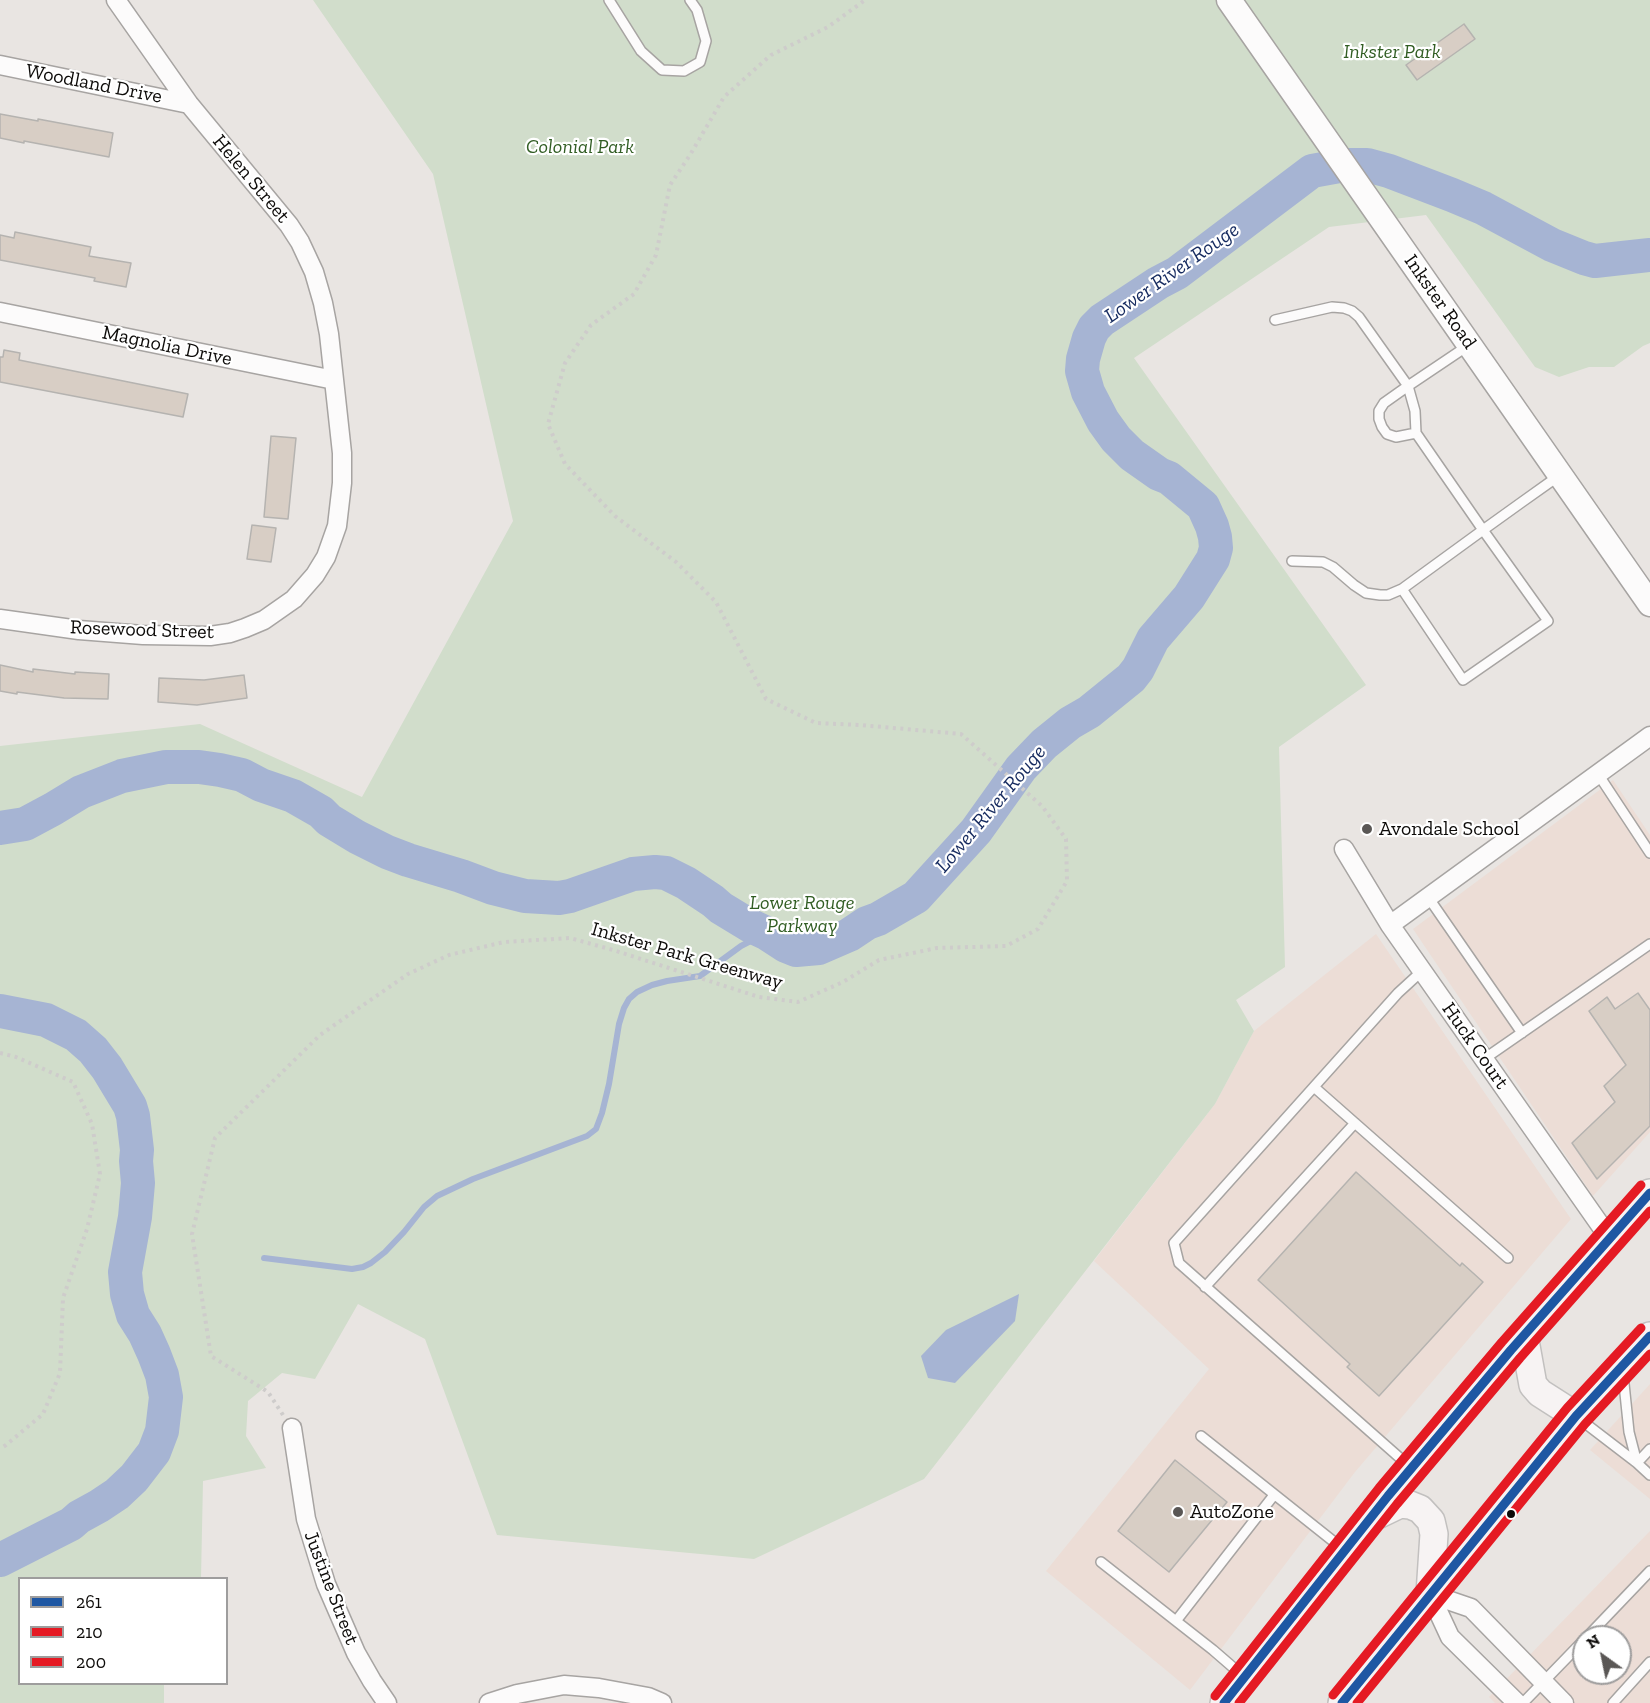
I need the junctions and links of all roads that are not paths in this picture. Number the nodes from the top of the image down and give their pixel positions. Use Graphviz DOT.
graph roads {
  1 [pos="116,0"];
  2 [pos="609,0"];
  3 [pos="690,0"];
  4 [pos="1229,0"];
  5 [pos="0,65"];
  6 [pos="189,104"];
  7 [pos="0,312"];
  8 [pos="1275,320"];
  9 [pos="1470,345"];
  10 [pos="334,380"];
  11 [pos="1408,386"];
  12 [pos="1416,433"];
  13 [pos="1560,475"];
  14 [pos="1483,530"];
  15 [pos="1292,561"];
  16 [pos="1402,589"];
  17 [pos="1650,604"];
  18 [pos="0,619"];
  19 [pos="1650,736"];
  20 [pos="1598,774"];
  21 [pos="1344,849"];
  22 [pos="1650,853"];
  23 [pos="1428,897"];
  24 [pos="1389,924"];
  25 [pos="1650,944"];
  26 [pos="1422,971"];
  27 [pos="1522,1033"];
  28 [pos="1484,1059"];
  29 [pos="1314,1087"];
  30 [pos="1354,1123"];
  31 [pos="1650,1193"];
  32 [pos="1610,1239"];
  33 [pos="1508,1258"];
  34 [pos="1205,1287"];
  35 [pos="1524,1335"];
  36 [pos="1650,1336"];
  37 [pos="1622,1367"];
  38 [pos="1576,1416"];
  39 [pos="292,1428"];
  40 [pos="1201,1436"];
  41 [pos="1650,1449"];
  42 [pos="1637,1463"];
  43 [pos="1411,1468"];
  44 [pos="1650,1475"];
  45 [pos="1274,1494"];
  46 [pos="1369,1519"];
  47 [pos="1344,1550"];
  48 [pos="1101,1562"];
  49 [pos="1650,1571"];
  50 [pos="1430,1594"];
  51 [pos="1176,1621"];
  52 [pos="1598,1625"];
  53 [pos="1572,1652"];
  54 [pos="1650,1662"];
  55 [pos="1244,1677"];
  56 [pos="1543,1682"];
  57 [pos="1352,1700"];
  58 [pos="387,1703"];
  59 [pos="489,1703"];
  60 [pos="662,1703"];
  61 [pos="1224,1703"];
  62 [pos="1517,1703"];
  63 [pos="1523,1703"];
  64 [pos="1564,1703"];
  65 [pos="1613,1703"];
  1 -- 6 [label="street, Helen Street"];
  2 -- 3 [label="lane"];
  4 -- 9 [label="main road, Inkster Road"];
  5 -- 6 [label="street, Woodland Drive"];
  6 -- 10 [label="street, Helen Street"];
  7 -- 10 [label="street, Magnolia Drive"];
  8 -- 11 [label="lane"];
  9 -- 11 [label="lane"];
  9 -- 13 [label="main road, Inkster Road"];
  10 -- 18 [label="street, Rosewood Street"];
  11 -- 12 [label="lane"];
  11 -- 12 [label="lane"];
  12 -- 14 [label="lane"];
  13 -- 14 [label="lane"];
  13 -- 17 [label="main road, Inkster Road"];
  14 -- 16 [label="lane"];
  14 -- 16 [label="lane"];
  15 -- 16 [label="lane"];
  19 -- 20 [label="street"];
  20 -- 22 [label="lane"];
  20 -- 23 [label="street"];
  21 -- 24 [label="street, Huck Court"];
  23 -- 24 [label="street"];
  23 -- 27 [label="lane"];
  24 -- 26 [label="street, Huck Court"];
  25 -- 27 [label="lane"];
  26 -- 28 [label="street, Huck Court"];
  26 -- 29 [label="lane"];
  27 -- 28 [label="lane"];
  28 -- 32 [label="street, Huck Court"];
  29 -- 30 [label="lane"];
  29 -- 34 [label="lane"];
  30 -- 33 [label="lane"];
  30 -- 34 [label="lane"];
  31 -- 32 [label="main road"];
  32 -- 35 [label="main road"];
  34 -- 43 [label="lane"];
  35 -- 38 [label="main road"];
  35 -- 43 [label="main road"];
  36 -- 37 [label="main road"];
  37 -- 38 [label="main road"];
  37 -- 42 [label="lane"];
  38 -- 42 [label="lane"];
  38 -- 50 [label="main road"];
  39 -- 58 [label="street, Justine Street"];
  40 -- 45 [label="lane"];
  41 -- 42 [label="lane"];
  42 -- 44 [label="lane"];
  43 -- 46 [label="main road"];
  45 -- 47 [label="lane"];
  45 -- 51 [label="lane"];
  46 -- 47 [label="main road"];
  46 -- 50 [label="main road"];
  47 -- 55 [label="main road"];
  48 -- 51 [label="lane"];
  49 -- 52 [label="lane"];
  50 -- 56 [label="street"];
  50 -- 57 [label="main road"];
  50 -- 62 [label="street"];
  51 -- 55 [label="lane"];
  53 -- 56 [label="lane"];
  54 -- 65 [label="lane"];
  55 -- 61 [label="main road"];
  56 -- 63 [label="lane"];
  56 -- 64 [label="street"];
  59 -- 60 [label="street"];
}
